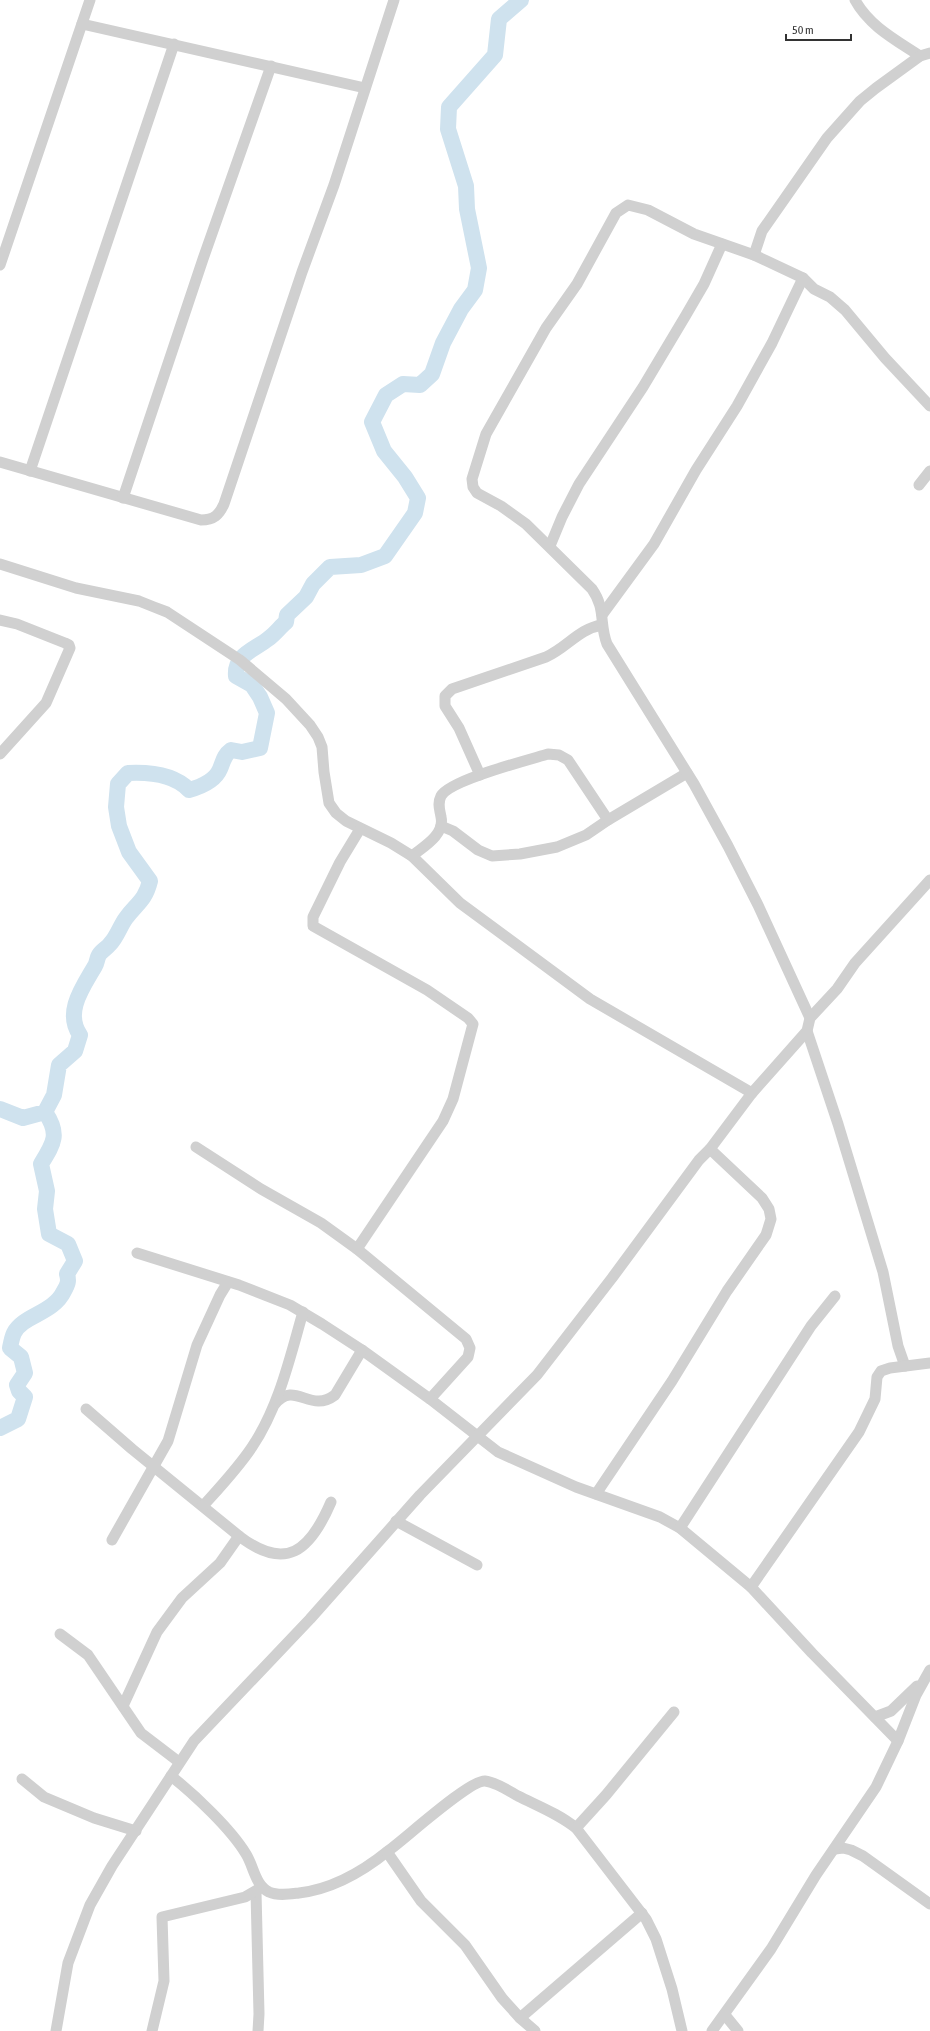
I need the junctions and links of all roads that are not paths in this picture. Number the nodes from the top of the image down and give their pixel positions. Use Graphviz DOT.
graph roads {
  1 [pos="90,0"];
  2 [pos="855,0"];
  3 [pos="391,1"];
  4 [pos="82,24"];
  5 [pos="174,44"];
  6 [pos="925,55"];
  7 [pos="271,66"];
  8 [pos="365,88"];
  9 [pos="722,244"];
  10 [pos="754,255"];
  11 [pos="0,265"];
  12 [pos="803,278"];
  13 [pos="930,406"];
  14 [pos="0,462"];
  15 [pos="30,471"];
  16 [pos="930,471"];
  17 [pos="919,485"];
  18 [pos="123,498"];
  19 [pos="550,546"];
  20 [pos="0,564"];
  21 [pos="0,620"];
  22 [pos="602,620"];
  23 [pos="0,754"];
  24 [pos="687,773"];
  25 [pos="480,775"];
  26 [pos="608,820"];
  27 [pos="441,826"];
  28 [pos="360,829"];
  29 [pos="412,856"];
  30 [pos="930,880"];
  31 [pos="810,1018"];
  32 [pos="807,1030"];
  33 [pos="752,1093"];
  34 [pos="196,1147"];
  35 [pos="710,1149"];
  36 [pos="357,1249"];
  37 [pos="138,1253"];
  38 [pos="228,1282"];
  39 [pos="836,1296"];
  40 [pos="303,1312"];
  41 [pos="362,1350"];
  42 [pos="930,1363"];
  43 [pos="905,1366"];
  44 [pos="430,1399"];
  45 [pos="273,1405"];
  46 [pos="86,1409"];
  47 [pos="478,1435"];
  48 [pos="154,1466"];
  49 [pos="596,1494"];
  50 [pos="331,1502"];
  51 [pos="203,1506"];
  52 [pos="396,1521"];
  53 [pos="680,1528"];
  54 [pos="238,1536"];
  55 [pos="112,1540"];
  56 [pos="477,1565"];
  57 [pos="751,1587"];
  58 [pos="60,1634"];
  59 [pos="927,1674"];
  60 [pos="123,1706"];
  61 [pos="674,1712"];
  62 [pos="875,1717"];
  63 [pos="898,1742"];
  64 [pos="180,1762"];
  65 [pos="171,1776"];
  66 [pos="22,1779"];
  67 [pos="576,1828"];
  68 [pos="136,1831"];
  69 [pos="835,1849"];
  70 [pos="387,1852"];
  71 [pos="259,1890"];
  72 [pos="930,1904"];
  73 [pos="642,1913"];
  74 [pos="725,2014"];
  75 [pos="520,2018"];
  76 [pos="56,2031"];
  77 [pos="152,2031"];
  78 [pos="258,2031"];
  79 [pos="535,2031"];
  80 [pos="682,2031"];
  81 [pos="712,2031"];
  82 [pos="738,2031"];
  1 -- 4 [label="street"];
  2 -- 6 [label="street"];
  3 -- 8 [label="street"];
  4 -- 5 [label="street"];
  4 -- 11 [label="street"];
  5 -- 7 [label="street"];
  5 -- 15 [label="street"];
  6 -- 10 [label="street"];
  7 -- 8 [label="street"];
  7 -- 18 [label="street"];
  8 -- 18 [label="street"];
  9 -- 10 [label="street"];
  9 -- 19 [label="street"];
  9 -- 19 [label="street"];
  10 -- 12 [label="street"];
  12 -- 13 [label="street"];
  12 -- 22 [label="street"];
  14 -- 15 [label="street"];
  15 -- 18 [label="street"];
  16 -- 17 [label="street"];
  19 -- 22 [label="street"];
  20 -- 28 [label="street"];
  21 -- 23 [label="street"];
  22 -- 24 [label="street"];
  22 -- 25 [label="street"];
  24 -- 26 [label="street"];
  24 -- 31 [label="street"];
  25 -- 26 [label="street"];
  25 -- 27 [label="street"];
  26 -- 27 [label="street"];
  27 -- 29 [label="street"];
  28 -- 29 [label="street"];
  28 -- 36 [label="street"];
  29 -- 33 [label="street"];
  30 -- 31 [label="street"];
  31 -- 32 [label="street"];
  32 -- 33 [label="street"];
  32 -- 43 [label="street"];
  33 -- 35 [label="street"];
  34 -- 36 [label="street"];
  35 -- 47 [label="street"];
  35 -- 49 [label="street"];
  36 -- 44 [label="street"];
  37 -- 38 [label="street"];
  38 -- 40 [label="street"];
  38 -- 48 [label="street"];
  39 -- 53 [label="street"];
  40 -- 41 [label="street"];
  40 -- 45 [label="street"];
  41 -- 44 [label="street"];
  41 -- 45 [label="street"];
  42 -- 43 [label="street"];
  43 -- 57 [label="street"];
  44 -- 47 [label="street"];
  45 -- 51 [label="street"];
  46 -- 48 [label="street"];
  47 -- 49 [label="street"];
  47 -- 52 [label="street"];
  48 -- 51 [label="street"];
  48 -- 55 [label="street"];
  49 -- 53 [label="street"];
  50 -- 54 [label="street"];
  51 -- 54 [label="street"];
  52 -- 56 [label="street"];
  52 -- 64 [label="street"];
  53 -- 57 [label="street"];
  54 -- 60 [label="street"];
  57 -- 62 [label="street"];
  58 -- 60 [label="street"];
  59 -- 62 [label="street"];
  59 -- 63 [label="street"];
  60 -- 64 [label="street"];
  61 -- 67 [label="street"];
  62 -- 63 [label="street"];
  63 -- 69 [label="street"];
  64 -- 65 [label="street"];
  65 -- 68 [label="street"];
  65 -- 71 [label="street"];
  66 -- 68 [label="street"];
  67 -- 70 [label="street"];
  67 -- 73 [label="street"];
  68 -- 76 [label="street"];
  69 -- 72 [label="street"];
  69 -- 74 [label="street"];
  70 -- 71 [label="street"];
  70 -- 75 [label="street"];
  71 -- 77 [label="street"];
  71 -- 78 [label="street"];
  73 -- 75 [label="street"];
  73 -- 80 [label="street"];
  74 -- 81 [label="street"];
  74 -- 82 [label="street"];
  75 -- 79 [label="street"];
}
